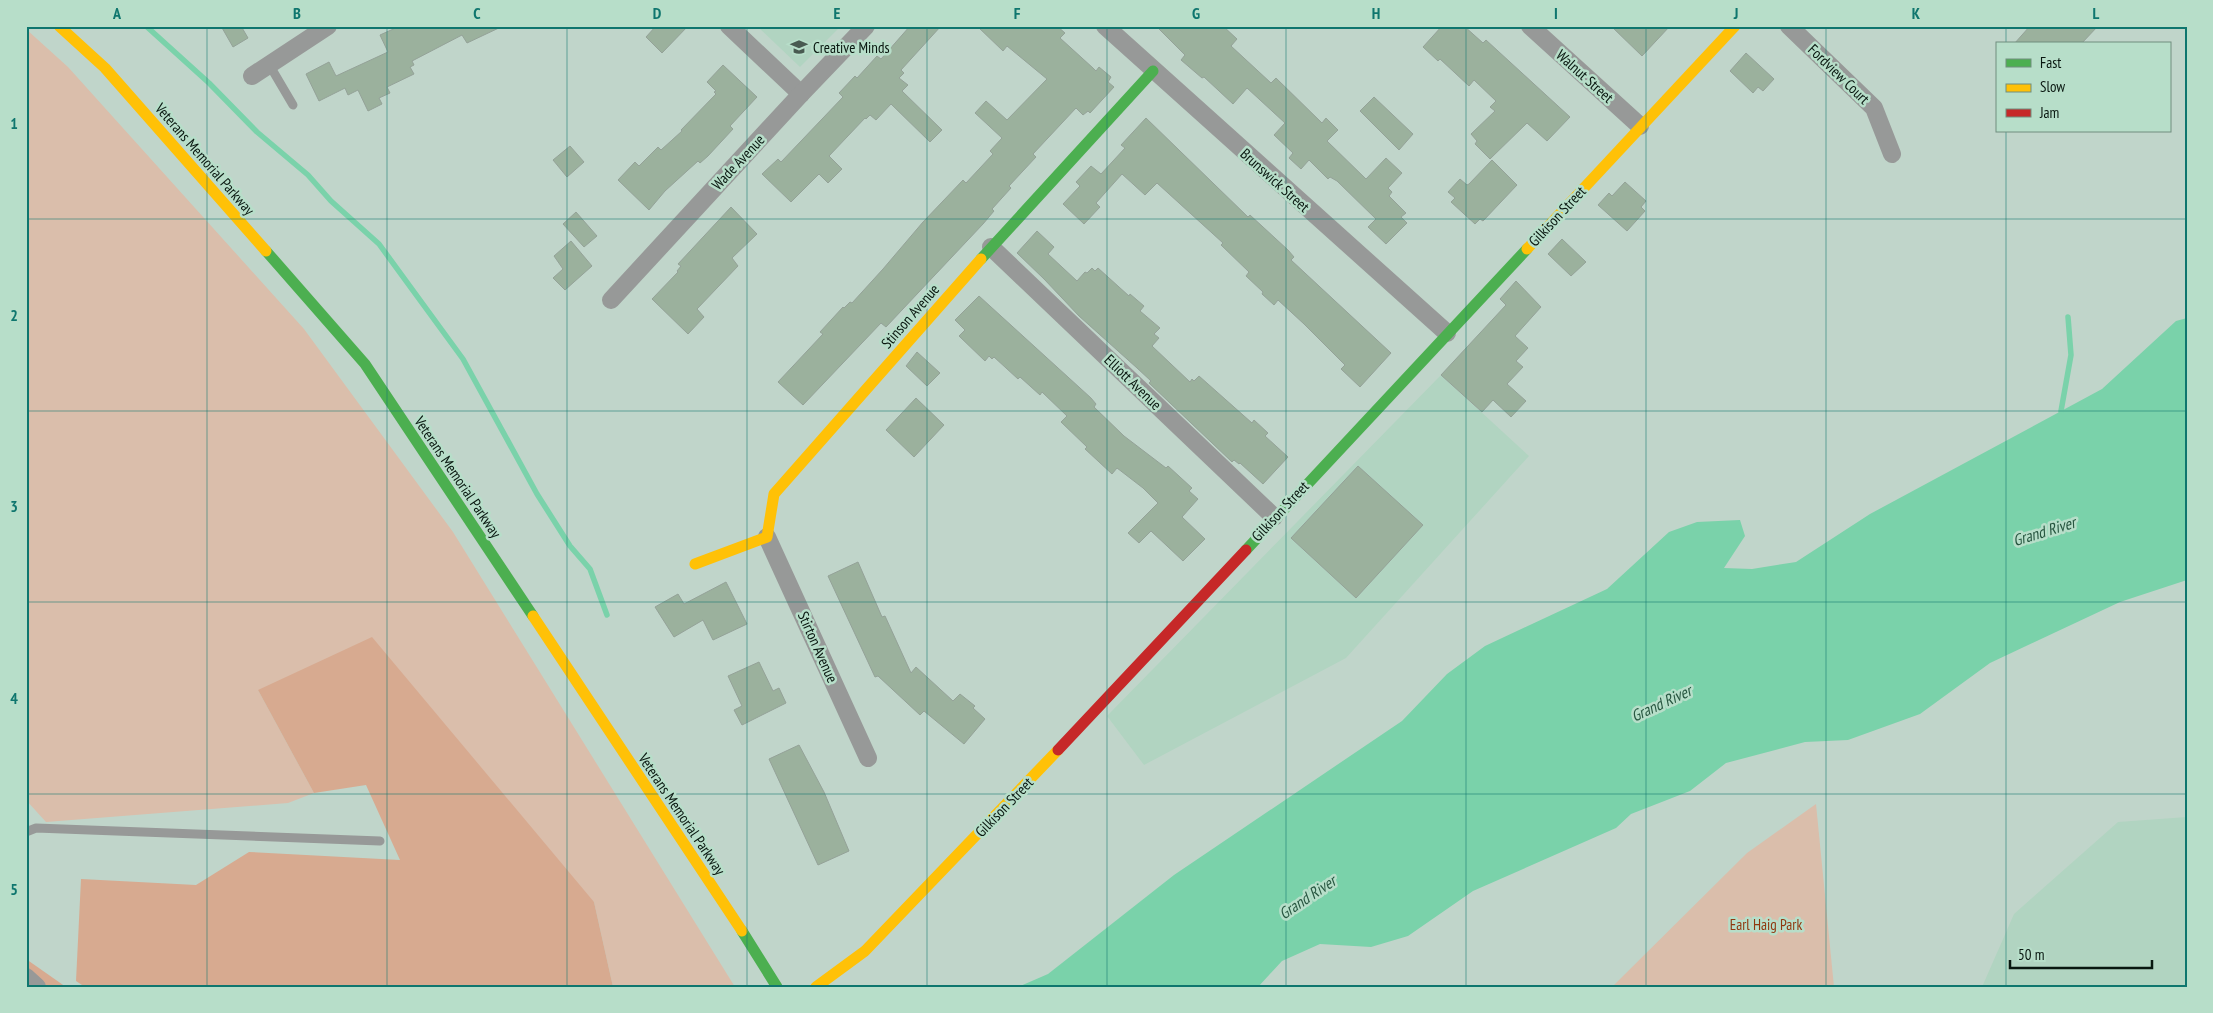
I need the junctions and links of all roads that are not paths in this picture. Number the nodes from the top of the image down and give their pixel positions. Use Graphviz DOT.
graph roads {
  1 [pos="59,26"];
  2 [pos="328,26"];
  3 [pos="729,26"];
  4 [pos="866,26"];
  5 [pos="1105,26"];
  6 [pos="1530,26"];
  7 [pos="1735,26"];
  8 [pos="1789,26"];
  9 [pos="270,66"];
  10 [pos="1152,71"];
  11 [pos="252,76"];
  12 [pos="801,94"];
  13 [pos="293,105"];
  14 [pos="1640,126"];
  15 [pos="1892,154"];
  16 [pos="991,246"];
  17 [pos="611,300"];
  18 [pos="1447,333"];
  19 [pos="1274,517"];
  20 [pos="767,536"];
  21 [pos="695,564"];
  22 [pos="868,758"];
  23 [pos="26,832"];
  24 [pos="380,841"];
  25 [pos="26,977"];
  26 [pos="37,987"];
  27 [pos="777,987"];
  28 [pos="816,987"];
  1 -- 27 [label="street, Veterans Memorial Parkway"];
  2 -- 9 [label="street"];
  3 -- 12 [label="street"];
  4 -- 12 [label="street, Wade Avenue"];
  5 -- 10 [label="street, Brunswick Street"];
  6 -- 14 [label="street, Walnut Street"];
  7 -- 14 [label="street, Gilkison Street"];
  8 -- 15 [label="street, Fordview Court"];
  9 -- 11 [label="street"];
  9 -- 13 [label="lane"];
  10 -- 16 [label="street, Stinson Avenue"];
  10 -- 18 [label="street, Brunswick Street"];
  12 -- 17 [label="street, Wade Avenue"];
  14 -- 18 [label="street, Gilkison Street"];
  16 -- 19 [label="street, Elliott Avenue"];
  16 -- 20 [label="street, Stinson Avenue"];
  18 -- 19 [label="street, Gilkison Street"];
  19 -- 28 [label="street, Gilkison Street"];
  20 -- 21 [label="street"];
  20 -- 22 [label="street, Stirton Avenue"];
  23 -- 24 [label="lane"];
  25 -- 26 [label="street"];
}
